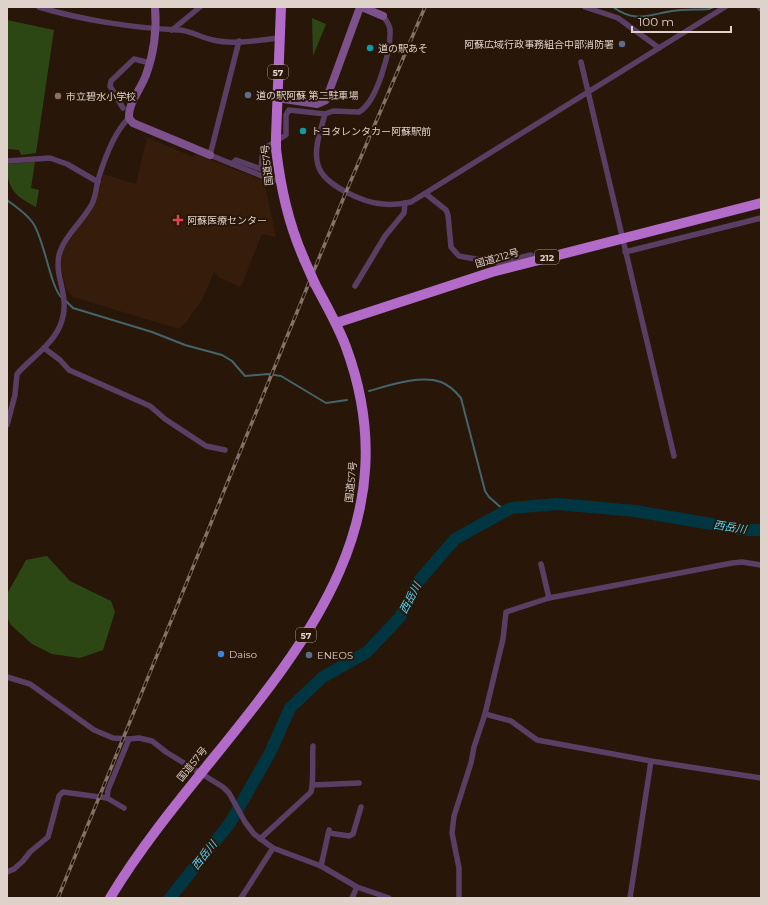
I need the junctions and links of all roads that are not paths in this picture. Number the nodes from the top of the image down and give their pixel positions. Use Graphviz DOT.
graph roads {
  1 [pos="39,7"];
  2 [pos="155,7"];
  3 [pos="200,7"];
  4 [pos="280,7"];
  5 [pos="360,7"];
  6 [pos="585,7"];
  7 [pos="725,7"];
  8 [pos="383,16"];
  9 [pos="156,29"];
  10 [pos="172,30"];
  11 [pos="280,38"];
  12 [pos="239,42"];
  13 [pos="659,48"];
  14 [pos="150,62"];
  15 [pos="581,62"];
  16 [pos="588,92"];
  17 [pos="277,98"];
  18 [pos="123,108"];
  19 [pos="325,114"];
  20 [pos="129,118"];
  21 [pos="210,156"];
  22 [pos="7,161"];
  23 [pos="232,164"];
  24 [pos="280,181"];
  25 [pos="98,182"];
  26 [pos="426,194"];
  27 [pos="761,203"];
  28 [pos="404,204"];
  29 [pos="761,218"];
  30 [pos="622,237"];
  31 [pos="626,252"];
  32 [pos="534,261"];
  33 [pos="355,286"];
  34 [pos="336,323"];
  35 [pos="44,348"];
  36 [pos="7,425"];
  37 [pos="225,450"];
  38 [pos="674,456"];
  39 [pos="541,564"];
  40 [pos="761,566"];
  41 [pos="549,598"];
  42 [pos="7,677"];
  43 [pos="484,714"];
  44 [pos="129,740"];
  45 [pos="313,746"];
  46 [pos="651,761"];
  47 [pos="199,773"];
  48 [pos="761,778"];
  49 [pos="359,783"];
  50 [pos="313,785"];
  51 [pos="107,798"];
  52 [pos="360,807"];
  53 [pos="124,808"];
  54 [pos="260,839"];
  55 [pos="273,848"];
  56 [pos="321,866"];
  57 [pos="7,872"];
  58 [pos="357,887"];
  59 [pos="110,898"];
  60 [pos="241,898"];
  61 [pos="352,898"];
  62 [pos="389,898"];
  63 [pos="459,898"];
  64 [pos="630,898"];
  1 -- 9 [label="street"];
  2 -- 9 [label="street"];
  3 -- 10 [label="street"];
  4 -- 11 [label="highway, 国道57号 / 57"];
  5 -- 8 [label="street"];
  5 -- 17 [label="street"];
  6 -- 13 [label="street"];
  7 -- 13 [label="street"];
  8 -- 19 [label="street"];
  9 -- 10 [label="street"];
  9 -- 14 [label="street"];
  10 -- 12 [label="street"];
  11 -- 12 [label="street"];
  11 -- 17 [label="highway, 国道57号 / 57"];
  12 -- 21 [label="street"];
  13 -- 16 [label="street"];
  14 -- 18 [label="street"];
  14 -- 20 [label="street"];
  15 -- 16 [label="street"];
  16 -- 26 [label="street"];
  16 -- 30 [label="street"];
  17 -- 24 [label="highway, 国道57号 / 57, bridge"];
  19 -- 23 [label="street"];
  19 -- 28 [label="street"];
  20 -- 21 [label="street"];
  20 -- 25 [label="street"];
  21 -- 23 [label="street"];
  22 -- 25 [label="street"];
  23 -- 24 [label="street"];
  24 -- 34 [label="highway, 国道57号 / 57, bridge"];
  25 -- 35 [label="street"];
  26 -- 28 [label="street"];
  26 -- 32 [label="street"];
  27 -- 30 [label="highway, 国道212号 / 212"];
  28 -- 33 [label="street"];
  29 -- 31 [label="street"];
  30 -- 31 [label="street"];
  30 -- 32 [label="highway, 国道212号 / 212"];
  31 -- 38 [label="street"];
  32 -- 34 [label="highway, 国道212号 / 212"];
  34 -- 47 [label="highway, 国道57号 / 57"];
  35 -- 36 [label="street"];
  35 -- 37 [label="street"];
  39 -- 41 [label="street"];
  40 -- 41 [label="street"];
  41 -- 43 [label="street"];
  42 -- 44 [label="street"];
  43 -- 46 [label="street"];
  43 -- 63 [label="street"];
  44 -- 47 [label="street"];
  44 -- 51 [label="street"];
  45 -- 50 [label="street"];
  46 -- 48 [label="street"];
  46 -- 64 [label="street"];
  47 -- 54 [label="street"];
  47 -- 59 [label="highway, 国道57号 / 57"];
  49 -- 50 [label="street"];
  50 -- 54 [label="street"];
  51 -- 53 [label="street"];
  51 -- 57 [label="street"];
  52 -- 56 [label="street"];
  54 -- 55 [label="street"];
  55 -- 56 [label="street"];
  55 -- 60 [label="street"];
  56 -- 58 [label="street"];
  58 -- 61 [label="street"];
  58 -- 62 [label="street"];
}
